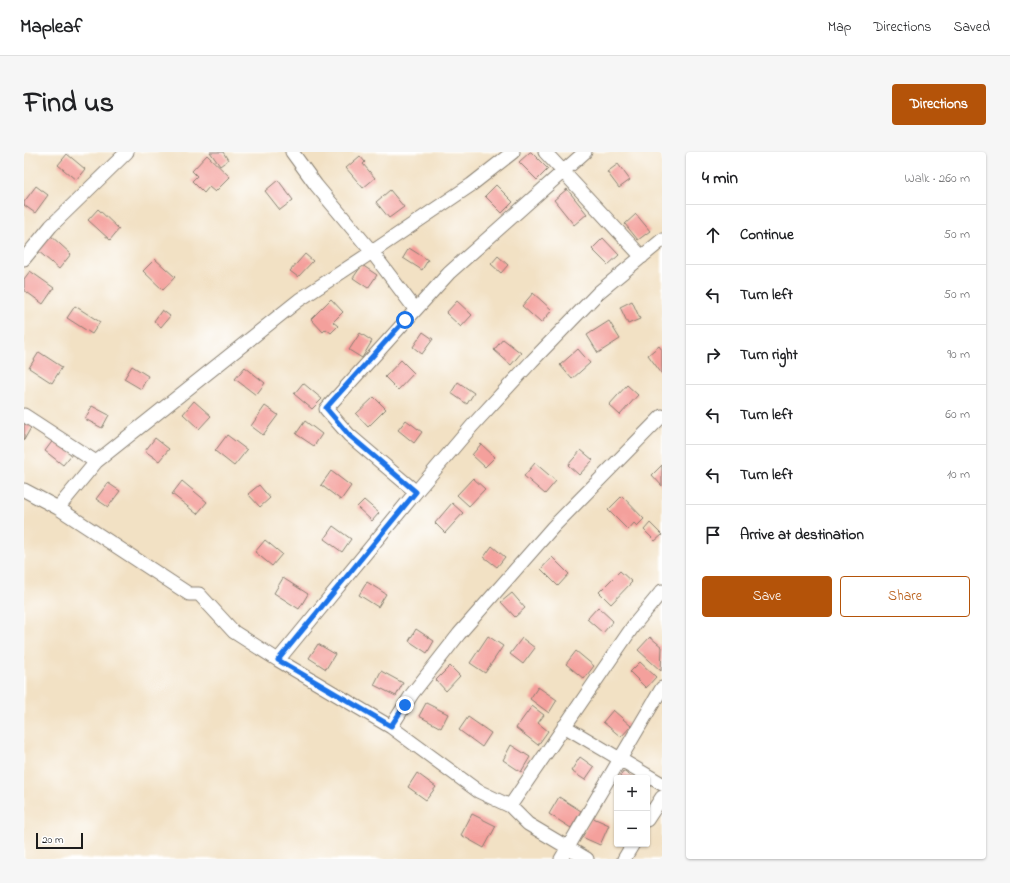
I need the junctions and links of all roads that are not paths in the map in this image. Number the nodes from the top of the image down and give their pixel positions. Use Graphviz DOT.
graph roads {
  1 [pos="127,152"];
  2 [pos="292,152"];
  3 [pos="512,152"];
  4 [pos="545,152"];
  5 [pos="585,152"];
  6 [pos="564,171"];
  7 [pos="662,240"];
  8 [pos="372,252"];
  9 [pos="642,257"];
  10 [pos="24,259"];
  11 [pos="415,309"];
  12 [pos="24,415"];
  13 [pos="662,416"];
  14 [pos="96,462"];
  15 [pos="24,490"];
  16 [pos="416,492"];
  17 [pos="58,508"];
  18 [pos="662,591"];
  19 [pos="278,660"];
  20 [pos="662,688"];
  21 [pos="391,726"];
  22 [pos="564,726"];
  23 [pos="621,760"];
  24 [pos="662,784"];
  25 [pos="662,797"];
  26 [pos="510,806"];
  27 [pos="650,815"];
  28 [pos="630,847"];
  29 [pos="568,848"];
  30 [pos="561,859"];
  31 [pos="587,859"];
  32 [pos="624,859"];
  1 -- 10 [label="street"];
  2 -- 8 [label="street"];
  3 -- 8 [label="street"];
  4 -- 6 [label="street"];
  5 -- 6 [label="street"];
  6 -- 9 [label="street"];
  6 -- 11 [label="street"];
  7 -- 9 [label="street"];
  8 -- 11 [label="street"];
  8 -- 14 [label="street"];
  9 -- 16 [label="street"];
  11 -- 16 [label="street"];
  12 -- 14 [label="street"];
  13 -- 21 [label="street"];
  14 -- 17 [label="street"];
  15 -- 17 [label="street"];
  16 -- 19 [label="street"];
  17 -- 19 [label="street"];
  18 -- 22 [label="street"];
  19 -- 21 [label="street"];
  20 -- 23 [label="street"];
  21 -- 26 [label="street"];
  22 -- 23 [label="street"];
  22 -- 26 [label="street"];
  23 -- 24 [label="street"];
  23 -- 29 [label="street"];
  25 -- 27 [label="street"];
  26 -- 29 [label="street"];
  28 -- 32 [label="street"];
  29 -- 30 [label="street"];
  29 -- 31 [label="street"];
}
